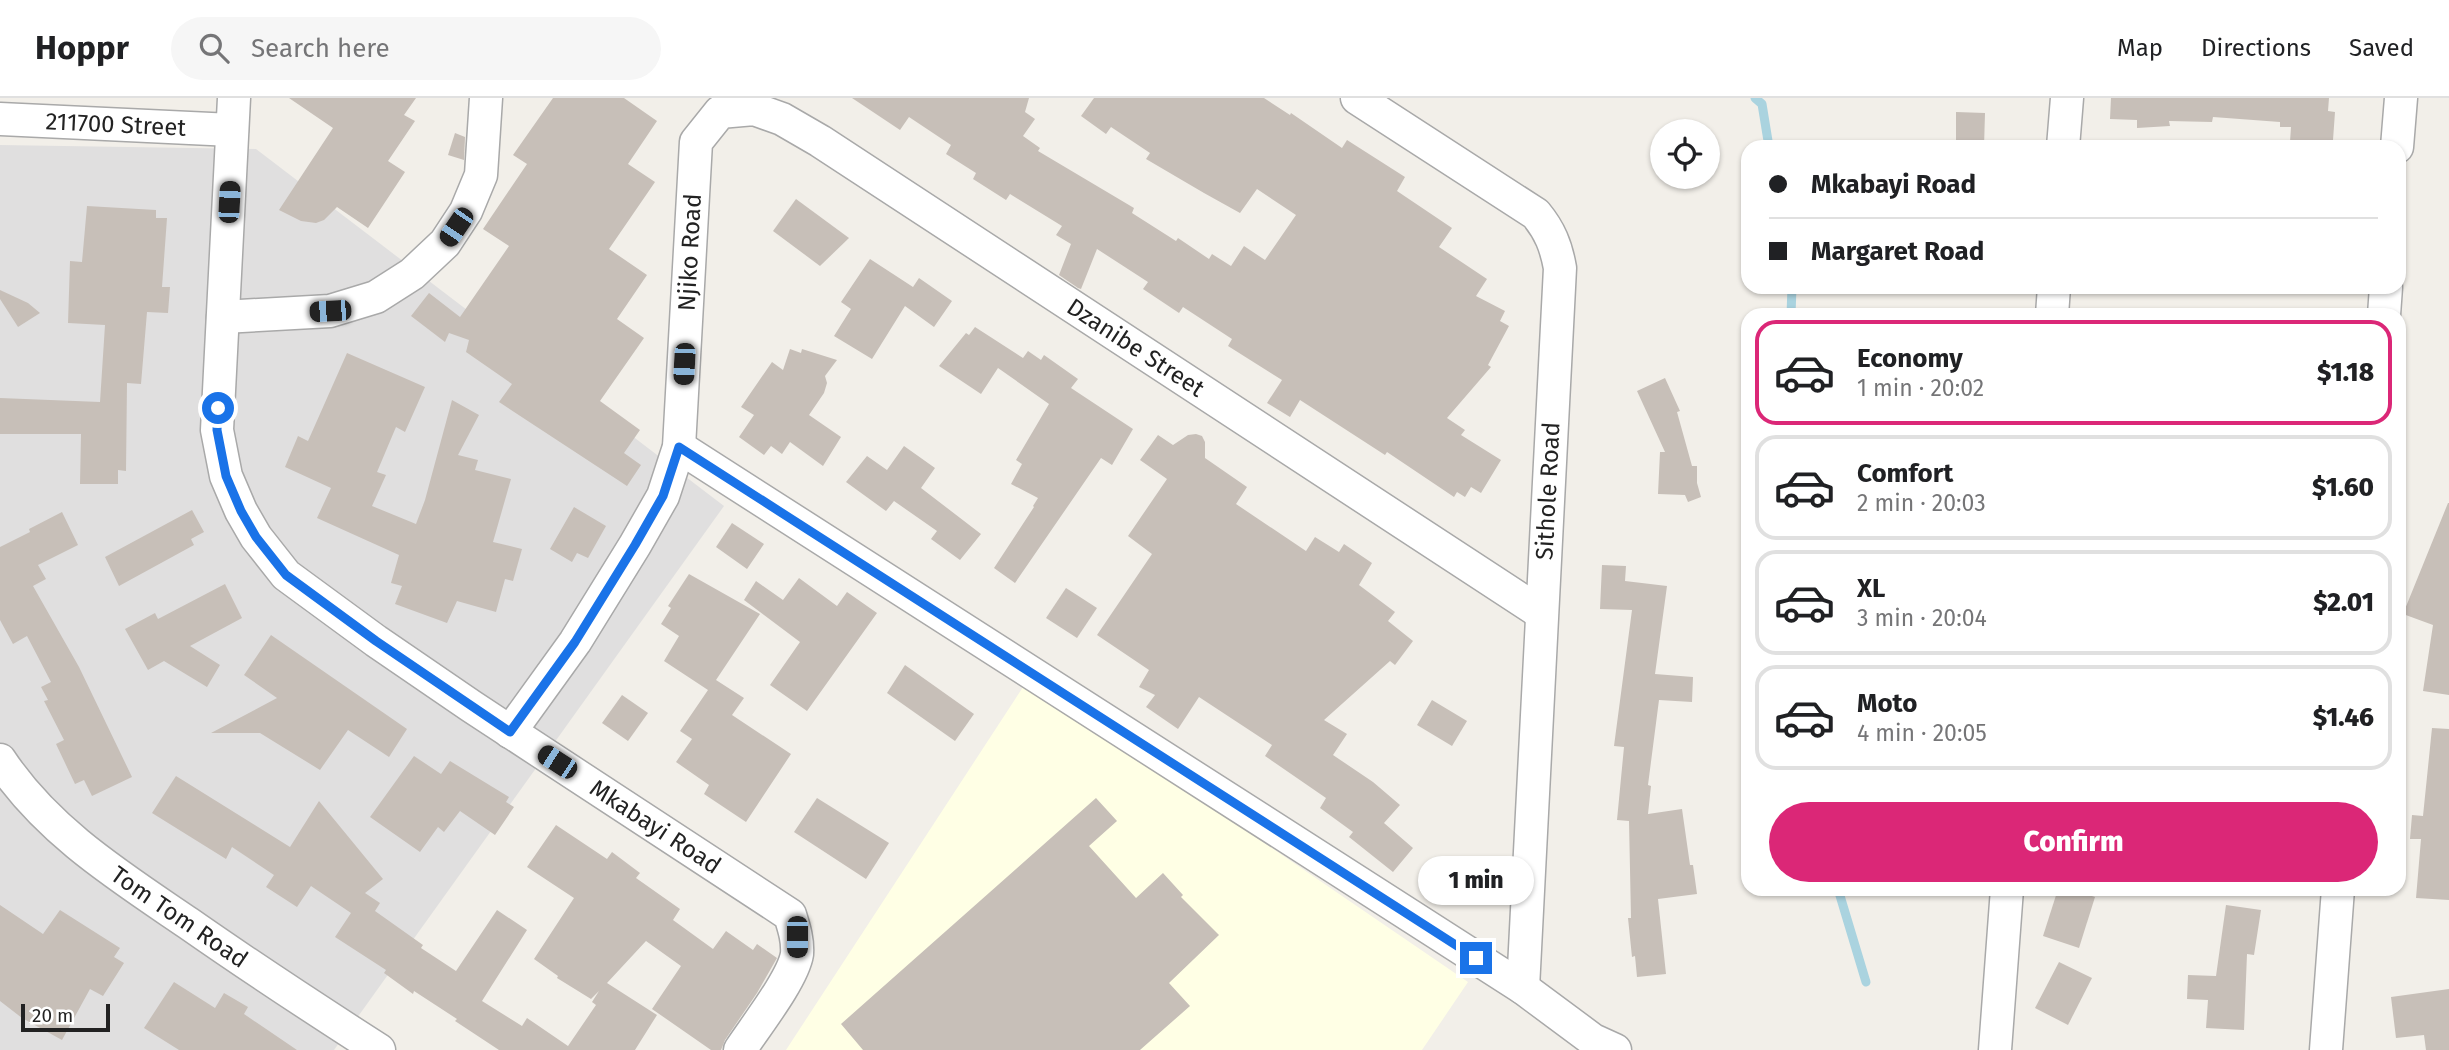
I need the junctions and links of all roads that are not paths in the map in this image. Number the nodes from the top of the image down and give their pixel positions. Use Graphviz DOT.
graph roads {
  1 [pos="234,98"];
  2 [pos="486,98"];
  3 [pos="1357,98"];
  4 [pos="2067,98"];
  5 [pos="2401,98"];
  6 [pos="720,112"];
  7 [pos="0,120"];
  8 [pos="232,130"];
  9 [pos="2064,140"];
  10 [pos="2398,140"];
  11 [pos="222,317"];
  12 [pos="679,447"];
  13 [pos="1541,613"];
  14 [pos="510,732"];
  15 [pos="0,760"];
  16 [pos="2006,896"];
  17 [pos="2337,896"];
  18 [pos="1523,988"];
  19 [pos="379,1050"];
  20 [pos="740,1050"];
  21 [pos="1615,1050"];
  22 [pos="1995,1050"];
  23 [pos="2326,1050"];
  1 -- 8 [label="street, Mkabayi Road"];
  2 -- 11 [label="street"];
  3 -- 13 [label="street, Sithole Road"];
  4 -- 9 [label="street"];
  5 -- 10 [label="street"];
  6 -- 12 [label="street, Njiko Road"];
  6 -- 13 [label="street, Dzanibe Street"];
  7 -- 8 [label="street, 211700 Street"];
  8 -- 11 [label="street, Mkabayi Road"];
  11 -- 14 [label="street, Mkabayi Road"];
  12 -- 14 [label="street, Njiko Road"];
  12 -- 18 [label="street"];
  13 -- 18 [label="street, Sithole Road"];
  14 -- 20 [label="street, Mkabayi Road"];
  15 -- 19 [label="street, Tom Tom Road"];
  16 -- 22 [label="street"];
  17 -- 23 [label="street"];
  18 -- 21 [label="street"];
}
